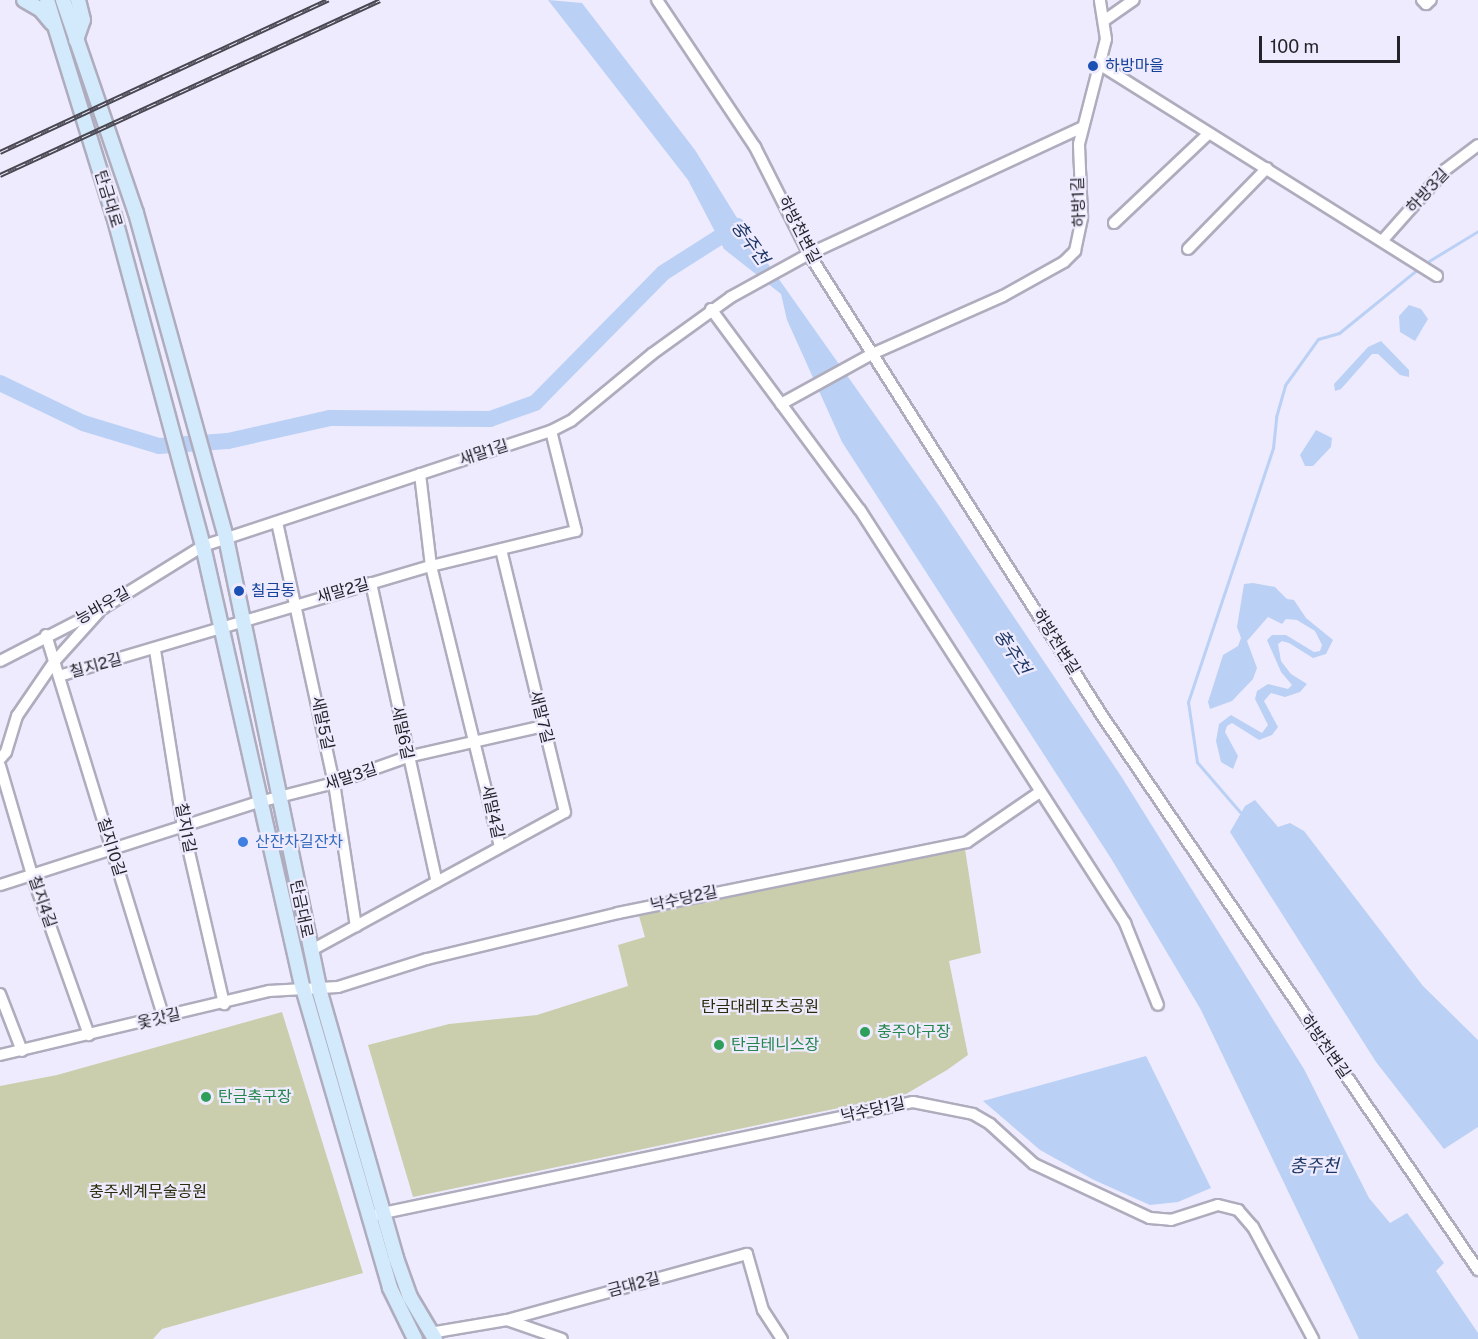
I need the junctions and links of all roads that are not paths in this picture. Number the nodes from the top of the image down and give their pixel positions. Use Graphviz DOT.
graph roads {
  1 [pos="24,0"];
  2 [pos="47,0"];
  3 [pos="63,0"];
  4 [pos="78,0"];
  5 [pos="657,0"];
  6 [pos="1100,0"];
  7 [pos="1134,0"];
  8 [pos="1422,0"];
  9 [pos="1431,0"];
  10 [pos="1105,20"];
  11 [pos="56,28"];
  12 [pos="76,40"];
  13 [pos="1099,64"];
  14 [pos="1082,127"];
  15 [pos="1208,134"];
  16 [pos="1478,145"];
  17 [pos="1267,168"];
  18 [pos="1114,223"];
  19 [pos="1382,241"];
  20 [pos="1188,249"];
  21 [pos="809,254"];
  22 [pos="1437,276"];
  23 [pos="711,309"];
  24 [pos="872,354"];
  25 [pos="781,404"];
  26 [pos="551,432"];
  27 [pos="420,474"];
  28 [pos="277,522"];
  29 [pos="226,538"];
  30 [pos="203,546"];
  31 [pos="501,550"];
  32 [pos="431,566"];
  33 [pos="372,583"];
  34 [pos="297,604"];
  35 [pos="103,608"];
  36 [pos="244,623"];
  37 [pos="222,631"];
  38 [pos="46,635"];
  39 [pos="155,650"];
  40 [pos="0,661"];
  41 [pos="54,662"];
  42 [pos="59,676"];
  43 [pos="543,726"];
  44 [pos="477,742"];
  45 [pos="407,757"];
  46 [pos="0,759"];
  47 [pos="0,766"];
  48 [pos="334,783"];
  49 [pos="1040,792"];
  50 [pos="278,797"];
  51 [pos="259,802"];
  52 [pos="183,826"];
  53 [pos="500,847"];
  54 [pos="112,849"];
  55 [pos="32,875"];
  56 [pos="437,882"];
  57 [pos="0,885"];
  58 [pos="356,926"];
  59 [pos="310,951"];
  60 [pos="303,988"];
  61 [pos="319,989"];
  62 [pos="0,994"];
  63 [pos="224,1004"];
  64 [pos="1158,1005"];
  65 [pos="164,1018"];
  66 [pos="88,1035"];
  67 [pos="22,1051"];
  68 [pos="0,1055"];
  69 [pos="384,1212"];
  70 [pos="369,1215"];
  71 [pos="1478,1270"];
  72 [pos="507,1320"];
  73 [pos="432,1336"];
  74 [pos="415,1339"];
  75 [pos="562,1339"];
  76 [pos="782,1339"];
  77 [pos="1313,1339"];
  1 -- 11 [label="main road"];
  2 -- 11 [label="main road, 탄금대로"];
  3 -- 12 [label="main road, 탄금대로"];
  4 -- 12 [label="main road"];
  5 -- 21 [label="street, 하방천변길"];
  6 -- 10 [label="street, 하방1길"];
  7 -- 10 [label="street"];
  8 -- 9 [label="street"];
  10 -- 13 [label="street, 하방1길"];
  11 -- 30 [label="main road, 탄금대로"];
  12 -- 29 [label="main road, 탄금대로"];
  13 -- 14 [label="street, 하방1길"];
  13 -- 15 [label="street"];
  14 -- 21 [label="street, 새말1길"];
  14 -- 24 [label="street, 하방1길"];
  15 -- 17 [label="street"];
  15 -- 18 [label="street"];
  16 -- 19 [label="street, 하방3길"];
  17 -- 19 [label="street"];
  17 -- 20 [label="street"];
  19 -- 22 [label="street"];
  21 -- 23 [label="street, 새말1길"];
  21 -- 24 [label="street, 하방천변길"];
  23 -- 25 [label="street"];
  23 -- 26 [label="street, 새말1길"];
  24 -- 25 [label="street, 하방1길"];
  24 -- 71 [label="street, 하방천변길"];
  25 -- 49 [label="street"];
  26 -- 27 [label="street, 새말1길"];
  26 -- 31 [label="street, 새말2길"];
  27 -- 28 [label="street, 새말1길"];
  27 -- 32 [label="street, 새말4길"];
  28 -- 29 [label="street, 새말1길"];
  28 -- 34 [label="street, 새말5길"];
  29 -- 30 [label="street, 능바우길"];
  29 -- 36 [label="main road, 탄금대로"];
  30 -- 35 [label="street, 능바우길"];
  30 -- 37 [label="main road, 탄금대로"];
  31 -- 32 [label="street, 새말2길"];
  31 -- 43 [label="street, 새말7길"];
  32 -- 33 [label="street, 새말2길"];
  32 -- 44 [label="street, 새말4길"];
  33 -- 34 [label="street, 새말2길"];
  33 -- 45 [label="street, 새말6길"];
  34 -- 36 [label="street, 새말2길"];
  34 -- 48 [label="street, 새말5길"];
  35 -- 38 [label="street, 능바우길"];
  35 -- 41 [label="street"];
  36 -- 37 [label="street, 새말2길"];
  36 -- 50 [label="main road, 탄금대로"];
  37 -- 39 [label="street, 칠지2길"];
  37 -- 51 [label="main road, 탄금대로"];
  38 -- 40 [label="street, 능바우길"];
  38 -- 41 [label="street"];
  39 -- 42 [label="street, 칠지2길"];
  39 -- 52 [label="street, 칠지1길"];
  41 -- 42 [label="street, 칠지2길"];
  41 -- 46 [label="street, 칠지2길"];
  42 -- 54 [label="street, 칠지10길"];
  43 -- 44 [label="street, 새말3길"];
  43 -- 53 [label="street, 새말7길"];
  44 -- 45 [label="street, 새말3길"];
  44 -- 53 [label="street, 새말4길"];
  45 -- 48 [label="street, 새말3길"];
  45 -- 56 [label="street, 새말6길"];
  47 -- 55 [label="street, 칠지4길"];
  48 -- 50 [label="street, 새말3길"];
  48 -- 58 [label="street, 새말5길"];
  49 -- 61 [label="street, 낙수당2길"];
  49 -- 64 [label="street"];
  50 -- 51 [label="street, 새말3길"];
  50 -- 59 [label="main road, 탄금대로"];
  51 -- 52 [label="street, 새말3길"];
  51 -- 60 [label="main road, 탄금대로"];
  52 -- 54 [label="street, 새말3길"];
  52 -- 63 [label="street, 칠지1길"];
  53 -- 56 [label="street, 새말4길"];
  54 -- 55 [label="street, 새말3길"];
  54 -- 65 [label="street, 칠지10길"];
  55 -- 57 [label="street, 새말3길"];
  55 -- 66 [label="street, 칠지4길"];
  56 -- 58 [label="street, 새말4길"];
  58 -- 59 [label="street, 새말4길"];
  59 -- 61 [label="main road, 탄금대로"];
  60 -- 61 [label="street, 옻갓길"];
  60 -- 63 [label="street, 옻갓길"];
  60 -- 70 [label="main road, 탄금대로"];
  61 -- 69 [label="main road, 탄금대로"];
  62 -- 67 [label="street"];
  63 -- 65 [label="street, 옻갓길"];
  65 -- 66 [label="street, 옻갓길"];
  66 -- 67 [label="street, 옻갓길"];
  67 -- 68 [label="street, 옻갓길"];
  69 -- 70 [label="street, 낙수당1길"];
  69 -- 73 [label="main road, 탄금대로"];
  69 -- 77 [label="street, 낙수당1길"];
  70 -- 74 [label="main road, 탄금대로"];
  72 -- 73 [label="street, 금대2길"];
  72 -- 75 [label="street"];
  72 -- 76 [label="street, 금대2길"];
}
